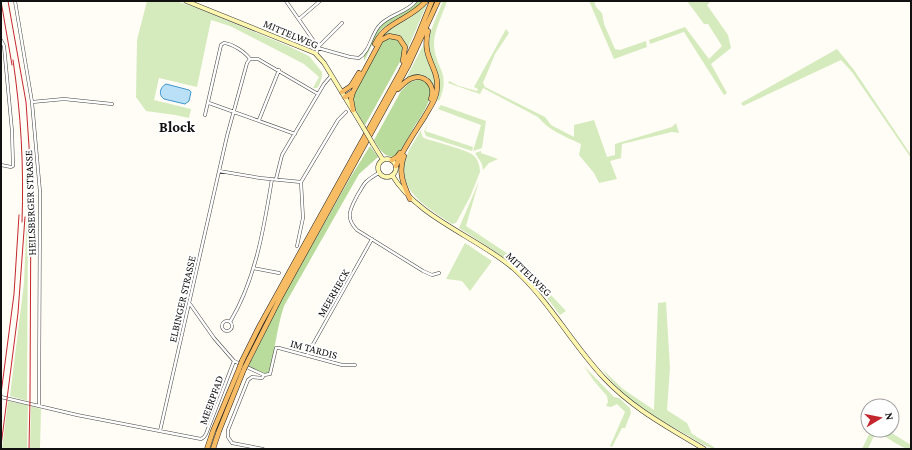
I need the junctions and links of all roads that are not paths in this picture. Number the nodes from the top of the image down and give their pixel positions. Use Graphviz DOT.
graph roads {
  1 [pos="14,1"];
  2 [pos="186,1"];
  3 [pos="286,1"];
  4 [pos="320,1"];
  5 [pos="416,1"];
  6 [pos="426,1"];
  7 [pos="432,1"];
  8 [pos="438,1"];
  9 [pos="431,17"];
  10 [pos="299,19"];
  11 [pos="342,23"];
  12 [pos="1,40"];
  13 [pos="318,47"];
  14 [pos="316,54"];
  15 [pos="250,59"];
  16 [pos="278,70"];
  17 [pos="401,71"];
  18 [pos="332,75"];
  19 [pos="353,92"];
  20 [pos="318,94"];
  21 [pos="343,95"];
  22 [pos="393,95"];
  23 [pos="32,102"];
  24 [pos="209,102"];
  25 [pos="112,104"];
  26 [pos="353,110"];
  27 [pos="234,111"];
  28 [pos="346,112"];
  29 [pos="205,115"];
  30 [pos="259,120"];
  31 [pos="295,134"];
  32 [pos="408,145"];
  33 [pos="383,160"];
  34 [pos="392,160"];
  35 [pos="1,165"];
  36 [pos="396,166"];
  37 [pos="219,171"];
  38 [pos="380,172"];
  39 [pos="392,175"];
  40 [pos="272,179"];
  41 [pos="276,180"];
  42 [pos="301,182"];
  43 [pos="410,199"];
  44 [pos="372,239"];
  45 [pos="297,246"];
  46 [pos="253,268"];
  47 [pos="279,273"];
  48 [pos="438,273"];
  49 [pos="189,304"];
  50 [pos="230,322"];
  51 [pos="307,354"];
  52 [pos="234,361"];
  53 [pos="355,365"];
  54 [pos="242,369"];
  55 [pos="264,375"];
  56 [pos="1,397"];
  57 [pos="39,406"];
  58 [pos="160,431"];
  59 [pos="207,449"];
  60 [pos="213,449"];
  61 [pos="263,449"];
  62 [pos="704,449"];
  1 -- 23 [label="street, HEILSBERGER STRASSE"];
  2 -- 14 [label="main road, MITTELWEG"];
  3 -- 10 [label="street"];
  4 -- 10 [label="street"];
  5 -- 13 [label="street, MITTELWEG"];
  6 -- 21 [label="highway"];
  7 -- 17 [label="highway"];
  8 -- 9 [label="highway"];
  9 -- 22 [label="highway"];
  9 -- 32 [label="highway"];
  10 -- 13 [label="street"];
  11 -- 13 [label="street, MITTELWEG"];
  12 -- 35 [label="street"];
  13 -- 14 [label="street"];
  14 -- 18 [label="main road, MITTELWEG"];
  15 -- 16 [label="street"];
  15 -- 24 [label="street"];
  15 -- 27 [label="street, ELBINGER STRASSE"];
  16 -- 20 [label="street"];
  16 -- 30 [label="street"];
  17 -- 19 [label="highway"];
  17 -- 54 [label="highway, bridge"];
  18 -- 20 [label="street"];
  18 -- 21 [label="main road, MITTELWEG"];
  19 -- 21 [label="highway"];
  19 -- 26 [label="highway"];
  20 -- 31 [label="street"];
  21 -- 26 [label="main road, MITTELWEG"];
  22 -- 34 [label="highway"];
  22 -- 54 [label="highway, bridge"];
  23 -- 25 [label="street"];
  23 -- 57 [label="street, HEILSBERGER STRASSE"];
  24 -- 27 [label="street"];
  24 -- 29 [label="street"];
  26 -- 33 [label="main road, MITTELWEG, bridge"];
  27 -- 30 [label="street"];
  27 -- 37 [label="street, ELBINGER STRASSE"];
  28 -- 42 [label="street"];
  30 -- 31 [label="street"];
  31 -- 41 [label="street"];
  32 -- 36 [label="highway"];
  32 -- 43 [label="highway"];
  33 -- 34 [label="main road"];
  33 -- 38 [label="main road"];
  34 -- 36 [label="main road"];
  36 -- 39 [label="main road"];
  37 -- 40 [label="street"];
  37 -- 49 [label="street, ELBINGER STRASSE"];
  38 -- 39 [label="main road"];
  38 -- 44 [label="street"];
  39 -- 43 [label="main road, MITTELWEG"];
  40 -- 41 [label="street"];
  40 -- 46 [label="street"];
  41 -- 42 [label="street"];
  42 -- 45 [label="street"];
  43 -- 62 [label="main road, MITTELWEG"];
  44 -- 48 [label="street"];
  44 -- 51 [label="street, MEERHECK"];
  46 -- 47 [label="street"];
  46 -- 50 [label="street"];
  49 -- 52 [label="street"];
  49 -- 58 [label="street, ELBINGER STRASSE"];
  50 -- 50 [label="street"];
  51 -- 53 [label="street, IM TARDIS"];
  51 -- 55 [label="street, IM TARDIS"];
  52 -- 55 [label="street"];
  52 -- 58 [label="street, MEERPFAD"];
  54 -- 59 [label="highway"];
  54 -- 60 [label="highway"];
  55 -- 61 [label="street"];
  56 -- 57 [label="street, MEERPFAD"];
  57 -- 58 [label="street, MEERPFAD"];
}
